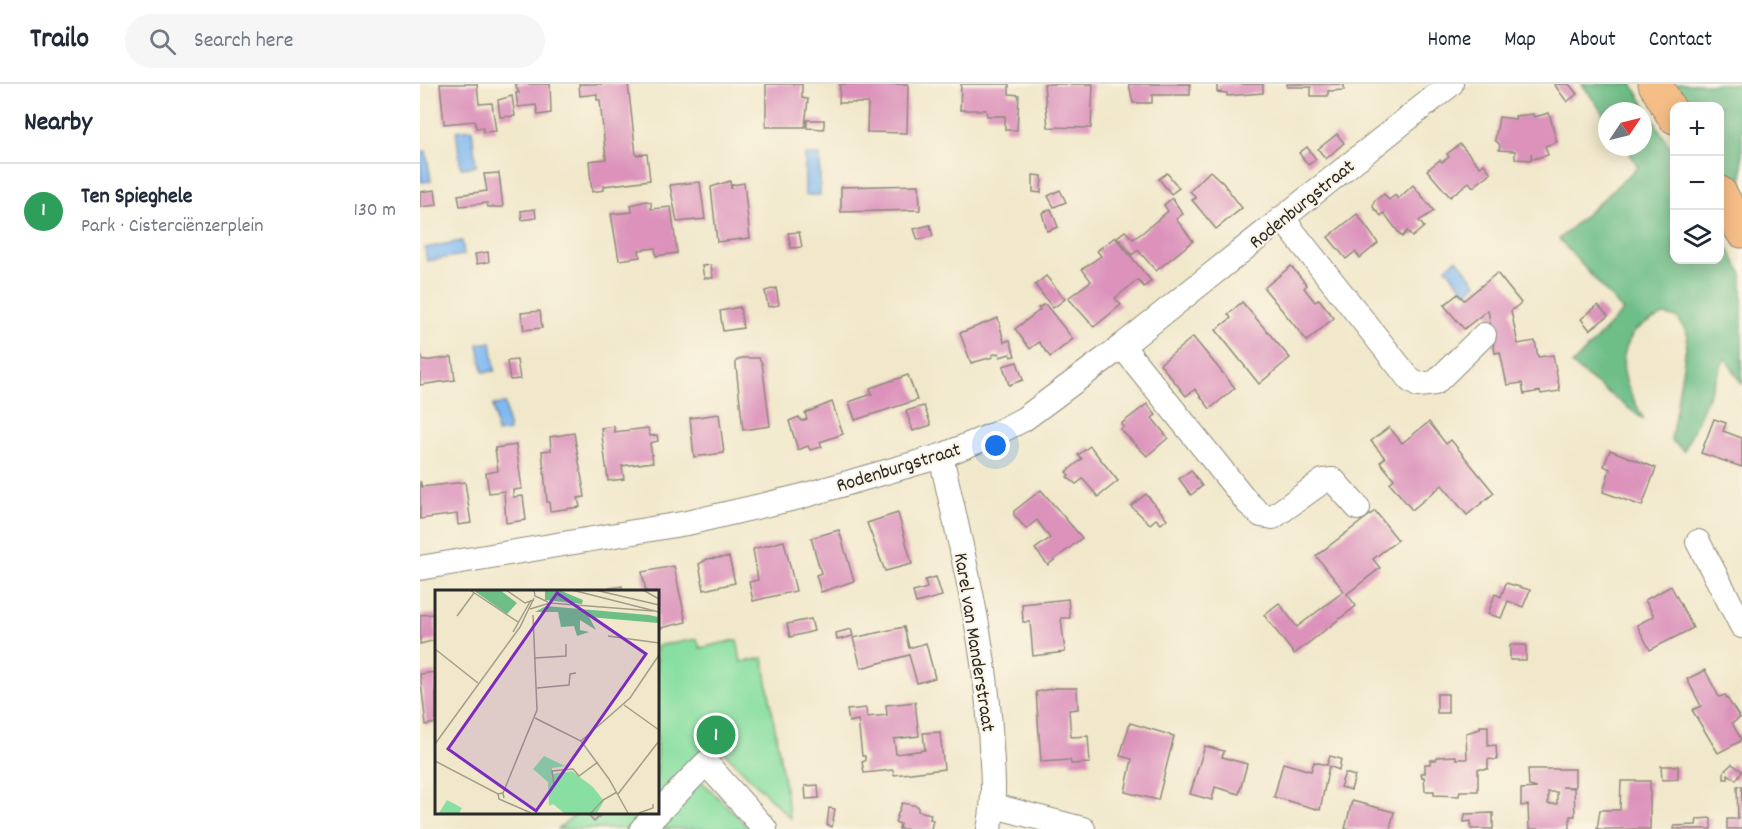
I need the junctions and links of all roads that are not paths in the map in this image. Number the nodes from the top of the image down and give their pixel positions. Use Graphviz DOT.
graph roads {
  1 [pos="1656,84"];
  2 [pos="1448,86"];
  3 [pos="1670,110"];
  4 [pos="1724,201"];
  5 [pos="1282,218"];
  6 [pos="1742,231"];
  7 [pos="1484,335"];
  8 [pos="1122,346"];
  9 [pos="941,456"];
  10 [pos="1358,508"];
  11 [pos="1698,542"];
  12 [pos="420,568"];
  13 [pos="1742,626"];
  14 [pos="658,812"];
  15 [pos="657,814"];
  16 [pos="992,817"];
  17 [pos="642,829"];
  18 [pos="765,829"];
  19 [pos="1083,829"];
  1 -- 3 [label="highway"];
  2 -- 5 [label="street, Rodenburgstraat"];
  4 -- 6 [label="highway"];
  5 -- 7 [label="street"];
  5 -- 8 [label="street, Rodenburgstraat"];
  8 -- 9 [label="street, Rodenburgstraat"];
  8 -- 10 [label="street"];
  9 -- 12 [label="street, Rodenburgstraat"];
  9 -- 16 [label="street, Karel van Manderstraat"];
  11 -- 13 [label="street"];
  14 -- 18 [label="street"];
  15 -- 17 [label="street"];
  16 -- 19 [label="street"];
}
